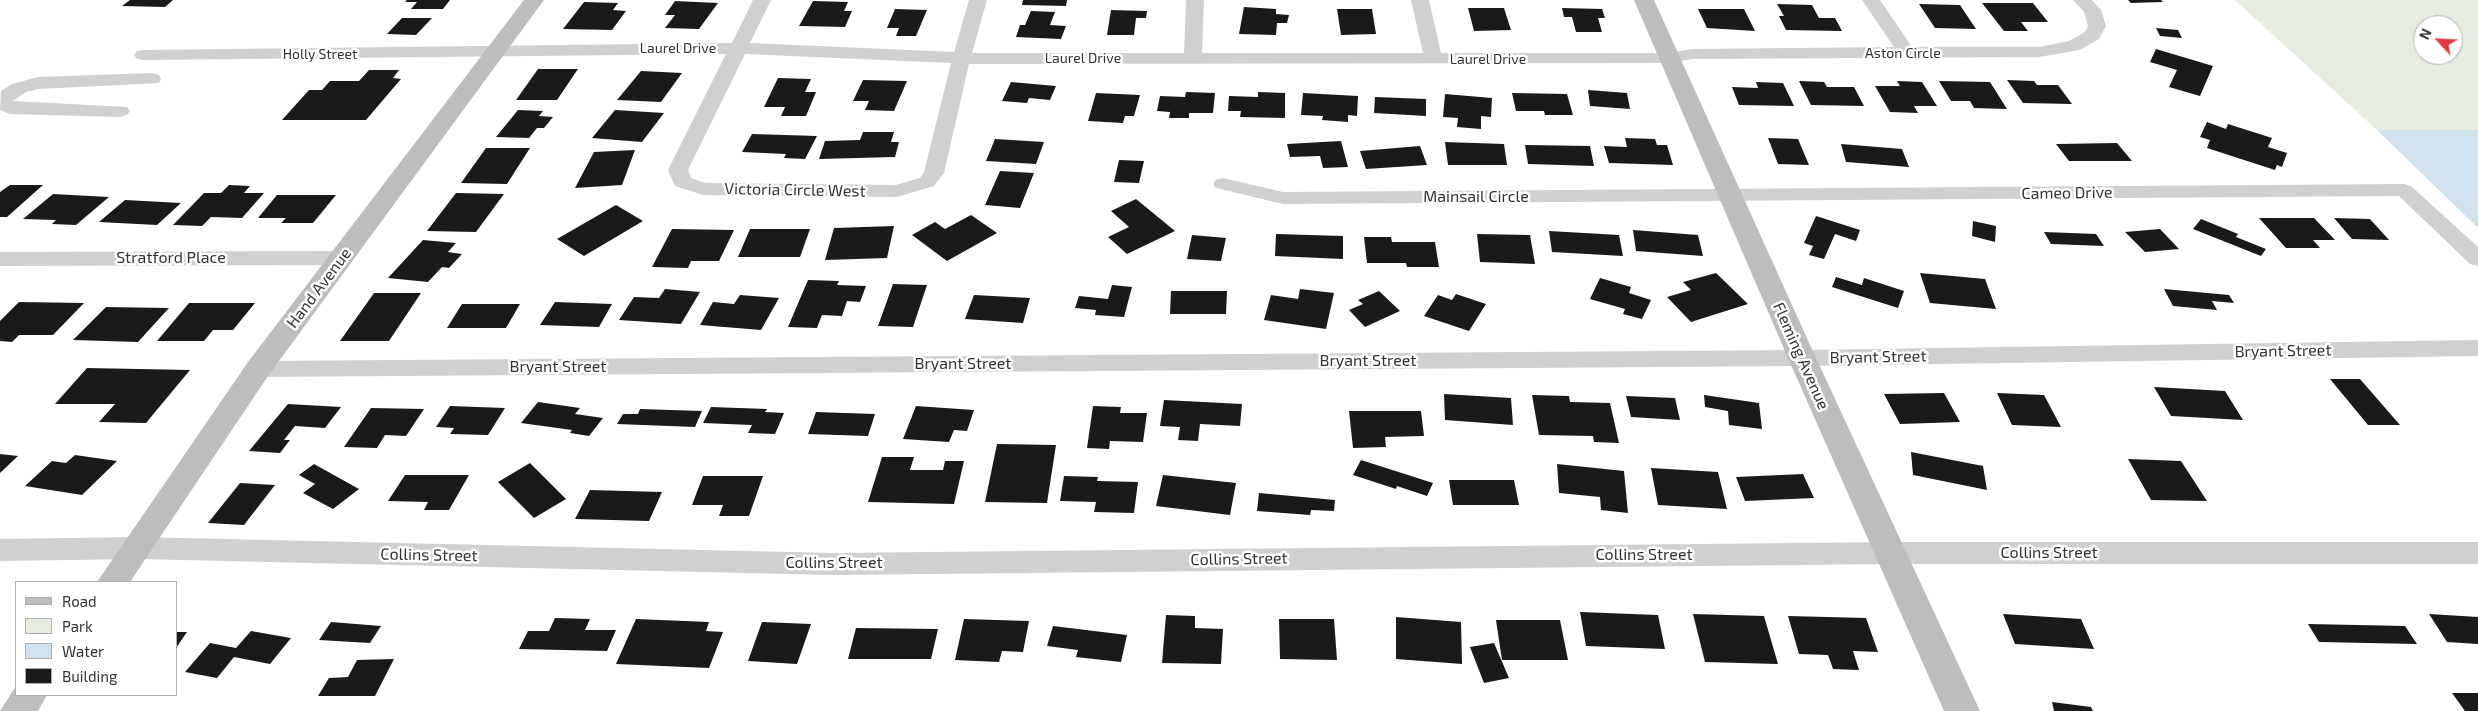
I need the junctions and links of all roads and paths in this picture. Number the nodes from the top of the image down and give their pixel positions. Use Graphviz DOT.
graph roads {
  1 [pos="534,0"];
  2 [pos="762,0"];
  3 [pos="978,0"];
  4 [pos="1195,0"];
  5 [pos="1420,0"];
  6 [pos="1644,0"];
  7 [pos="1871,0"];
  8 [pos="2082,0"];
  9 [pos="738,48"];
  10 [pos="496,51"];
  11 [pos="1907,54"];
  12 [pos="143,55"];
  13 [pos="961,58"];
  14 [pos="1669,58"];
  15 [pos="1192,59"];
  16 [pos="1433,59"];
  17 [pos="152,79"];
  18 [pos="120,111"];
  19 [pos="1223,184"];
  20 [pos="1730,196"];
  21 [pos="342,258"];
  22 [pos="0,259"];
  23 [pos="2478,259"];
  24 [pos="2478,348"];
  25 [pos="1802,358"];
  26 [pos="258,369"];
  27 [pos="138,548"];
  28 [pos="0,550"];
  29 [pos="1892,553"];
  30 [pos="2478,553"];
  31 [pos="114,581"];
  32 [pos="29,696"];
  33 [pos="18,711"];
  34 [pos="1962,711"];
  1 -- 10 [label="street, Hand Avenue"];
  2 -- 9 [label="street"];
  3 -- 13 [label="street"];
  4 -- 15 [label="street"];
  5 -- 16 [label="street"];
  6 -- 14 [label="street, Fleming Avenue"];
  7 -- 11 [label="street"];
  8 -- 11 [label="street, Aston Circle"];
  9 -- 10 [label="street, Laurel Drive"];
  9 -- 13 [label="street, Laurel Drive"];
  9 -- 13 [label="street, Victoria Circle West"];
  10 -- 12 [label="street, Holly Street"];
  10 -- 21 [label="street, Hand Avenue"];
  11 -- 14 [label="street, Aston Circle"];
  13 -- 15 [label="street, Laurel Drive"];
  14 -- 16 [label="street, Laurel Drive"];
  14 -- 20 [label="street, Fleming Avenue"];
  15 -- 16 [label="street, Laurel Drive"];
  17 -- 18 [label="street"];
  19 -- 20 [label="street, Mainsail Circle"];
  20 -- 23 [label="street, Cameo Drive"];
  20 -- 25 [label="street, Fleming Avenue"];
  21 -- 22 [label="street, Stratford Place"];
  21 -- 26 [label="street, Hand Avenue"];
  24 -- 25 [label="street, Bryant Street"];
  25 -- 26 [label="street, Bryant Street"];
  25 -- 29 [label="street, Fleming Avenue"];
  26 -- 27 [label="street, Hand Avenue"];
  27 -- 28 [label="street, Collins Street"];
  27 -- 29 [label="street, Collins Street"];
  27 -- 31 [label="street, Hand Avenue"];
  29 -- 30 [label="street, Collins Street"];
  29 -- 34 [label="street, Fleming Avenue"];
  32 -- 33 [label="street"];
}
